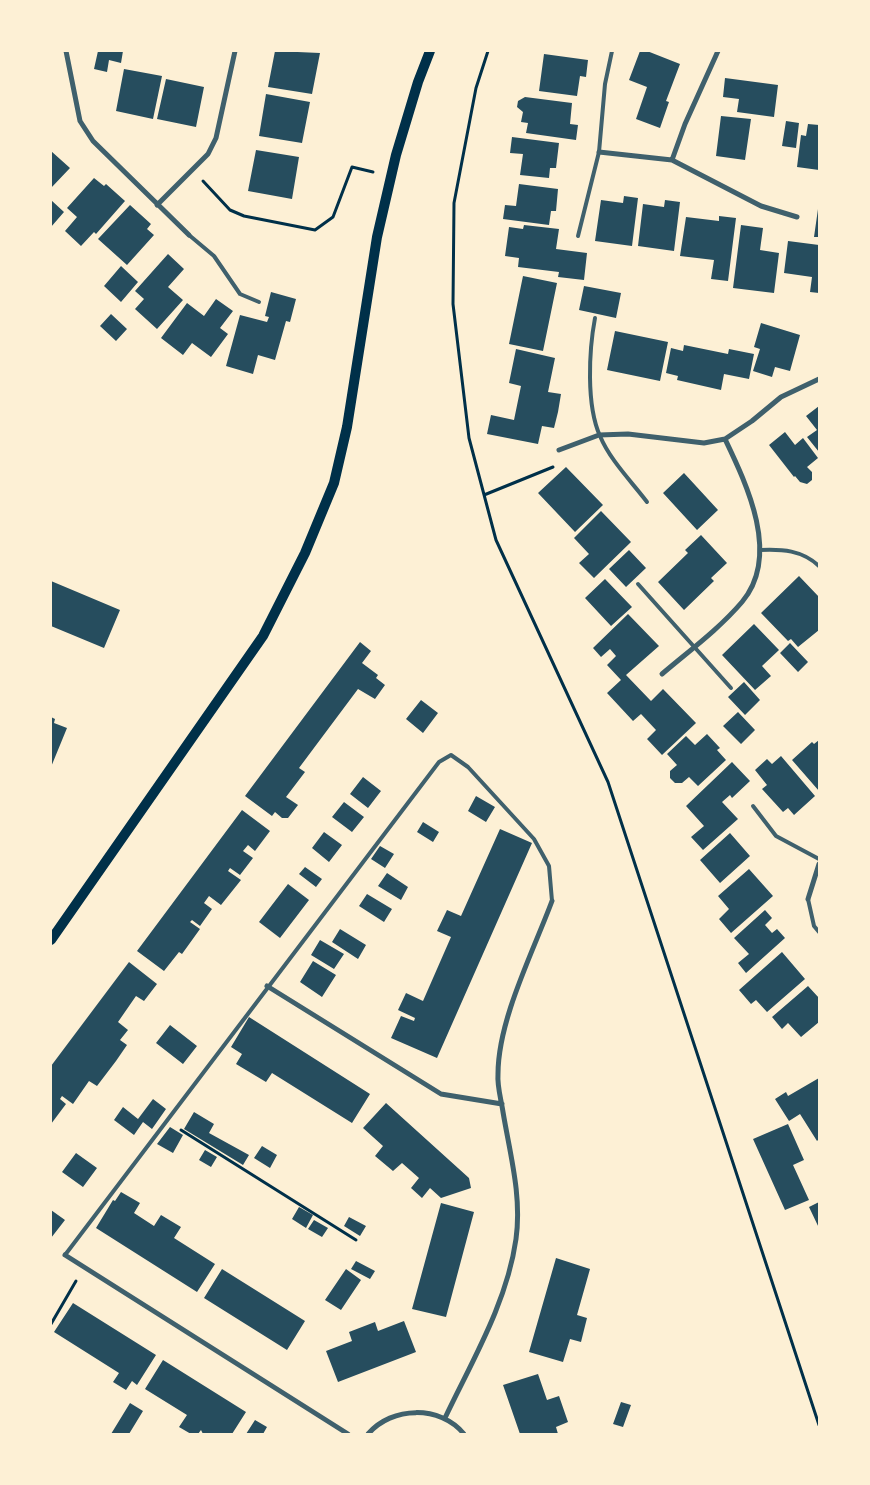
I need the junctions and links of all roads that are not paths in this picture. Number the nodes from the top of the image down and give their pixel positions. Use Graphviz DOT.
graph roads {
  1 [pos="66,51"];
  2 [pos="235,51"];
  3 [pos="430,51"];
  4 [pos="612,51"];
  5 [pos="718,51"];
  6 [pos="600,152"];
  7 [pos="672,160"];
  8 [pos="157,205"];
  9 [pos="796,217"];
  10 [pos="189,235"];
  11 [pos="578,236"];
  12 [pos="259,302"];
  13 [pos="596,318"];
  14 [pos="819,379"];
  15 [pos="599,436"];
  16 [pos="725,439"];
  17 [pos="559,450"];
  18 [pos="647,502"];
  19 [pos="760,550"];
  20 [pos="819,566"];
  21 [pos="638,584"];
  22 [pos="694,646"];
  23 [pos="662,674"];
  24 [pos="731,688"];
  25 [pos="753,806"];
  26 [pos="819,859"];
  27 [pos="819,864"];
  28 [pos="808,899"];
  29 [pos="552,901"];
  30 [pos="819,932"];
  31 [pos="51,940"];
  32 [pos="267,986"];
  33 [pos="502,1104"];
  34 [pos="65,1255"];
  35 [pos="445,1418"];
  36 [pos="348,1434"];
  37 [pos="368,1434"];
  38 [pos="464,1434"];
  1 -- 8 [label="street"];
  2 -- 8 [label="street"];
  3 -- 31 [label="main road"];
  4 -- 6 [label="lane"];
  5 -- 7 [label="street"];
  6 -- 7 [label="street"];
  6 -- 11 [label="lane"];
  7 -- 9 [label="street"];
  8 -- 10 [label="street"];
  10 -- 12 [label="lane"];
  13 -- 15 [label="lane"];
  14 -- 16 [label="street"];
  15 -- 16 [label="street"];
  15 -- 17 [label="street"];
  15 -- 18 [label="lane"];
  16 -- 19 [label="street"];
  19 -- 20 [label="lane"];
  19 -- 22 [label="street"];
  21 -- 22 [label="lane"];
  22 -- 23 [label="street"];
  22 -- 24 [label="lane"];
  25 -- 26 [label="lane"];
  27 -- 28 [label="street"];
  28 -- 30 [label="lane"];
  29 -- 32 [label="lane"];
  29 -- 33 [label="street"];
  32 -- 33 [label="street"];
  32 -- 34 [label="lane"];
  33 -- 35 [label="street"];
  34 -- 36 [label="street"];
  35 -- 37 [label="street"];
  35 -- 38 [label="street"];
}
